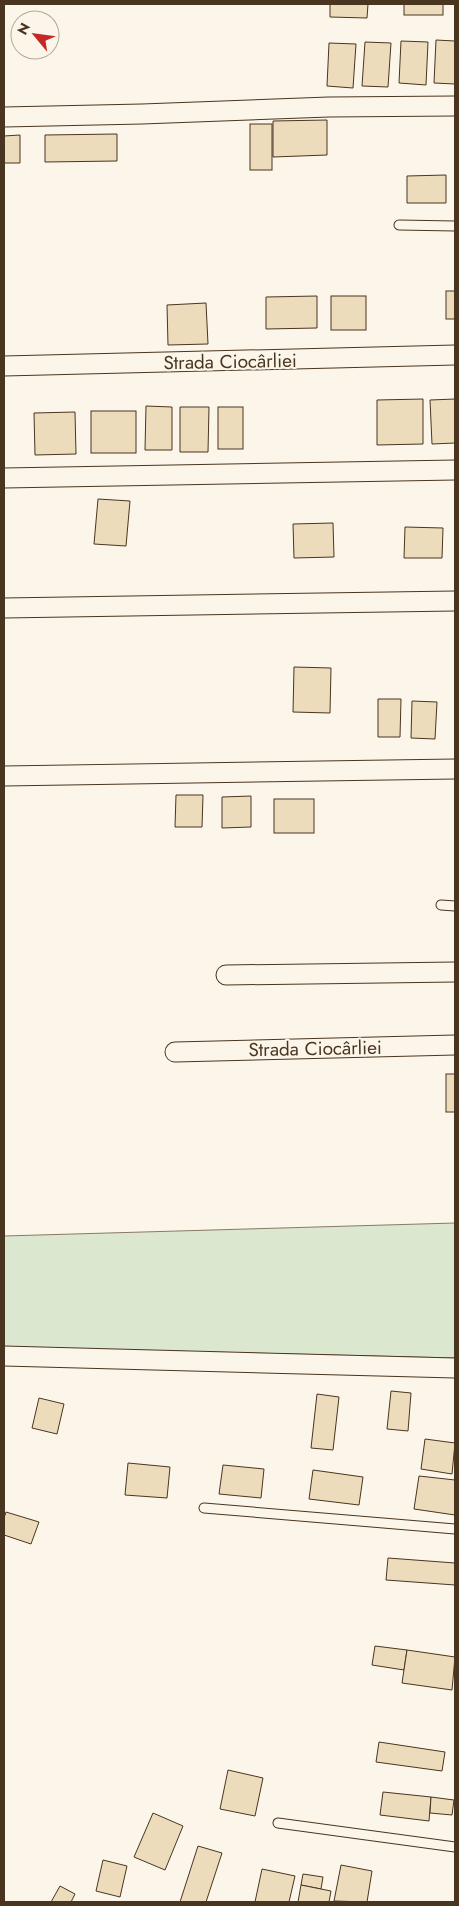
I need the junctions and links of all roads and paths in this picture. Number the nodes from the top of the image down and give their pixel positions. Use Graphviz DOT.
graph roads {
  1 [pos="455,106"];
  2 [pos="4,117"];
  3 [pos="398,225"];
  4 [pos="455,226"];
  5 [pos="455,356"];
  6 [pos="4,366"];
  7 [pos="455,470"];
  8 [pos="4,478"];
  9 [pos="455,601"];
  10 [pos="4,608"];
  11 [pos="455,769"];
  12 [pos="4,776"];
  13 [pos="441,905"];
  14 [pos="455,906"];
  15 [pos="455,972"];
  16 [pos="226,975"];
  17 [pos="455,1046"];
  18 [pos="175,1052"];
  19 [pos="4,1356"];
  20 [pos="455,1368"];
  21 [pos="204,1508"];
  22 [pos="455,1529"];
  23 [pos="278,1823"];
  24 [pos="455,1847"];
  1 -- 2 [label="street"];
  3 -- 4 [label="lane"];
  5 -- 6 [label="street, Strada Ciocârliei"];
  7 -- 8 [label="street"];
  9 -- 10 [label="street"];
  11 -- 12 [label="street"];
  13 -- 14 [label="lane"];
  15 -- 16 [label="street"];
  17 -- 18 [label="street, Strada Ciocârliei"];
  19 -- 20 [label="street"];
  21 -- 22 [label="lane"];
  23 -- 24 [label="lane"];
}
